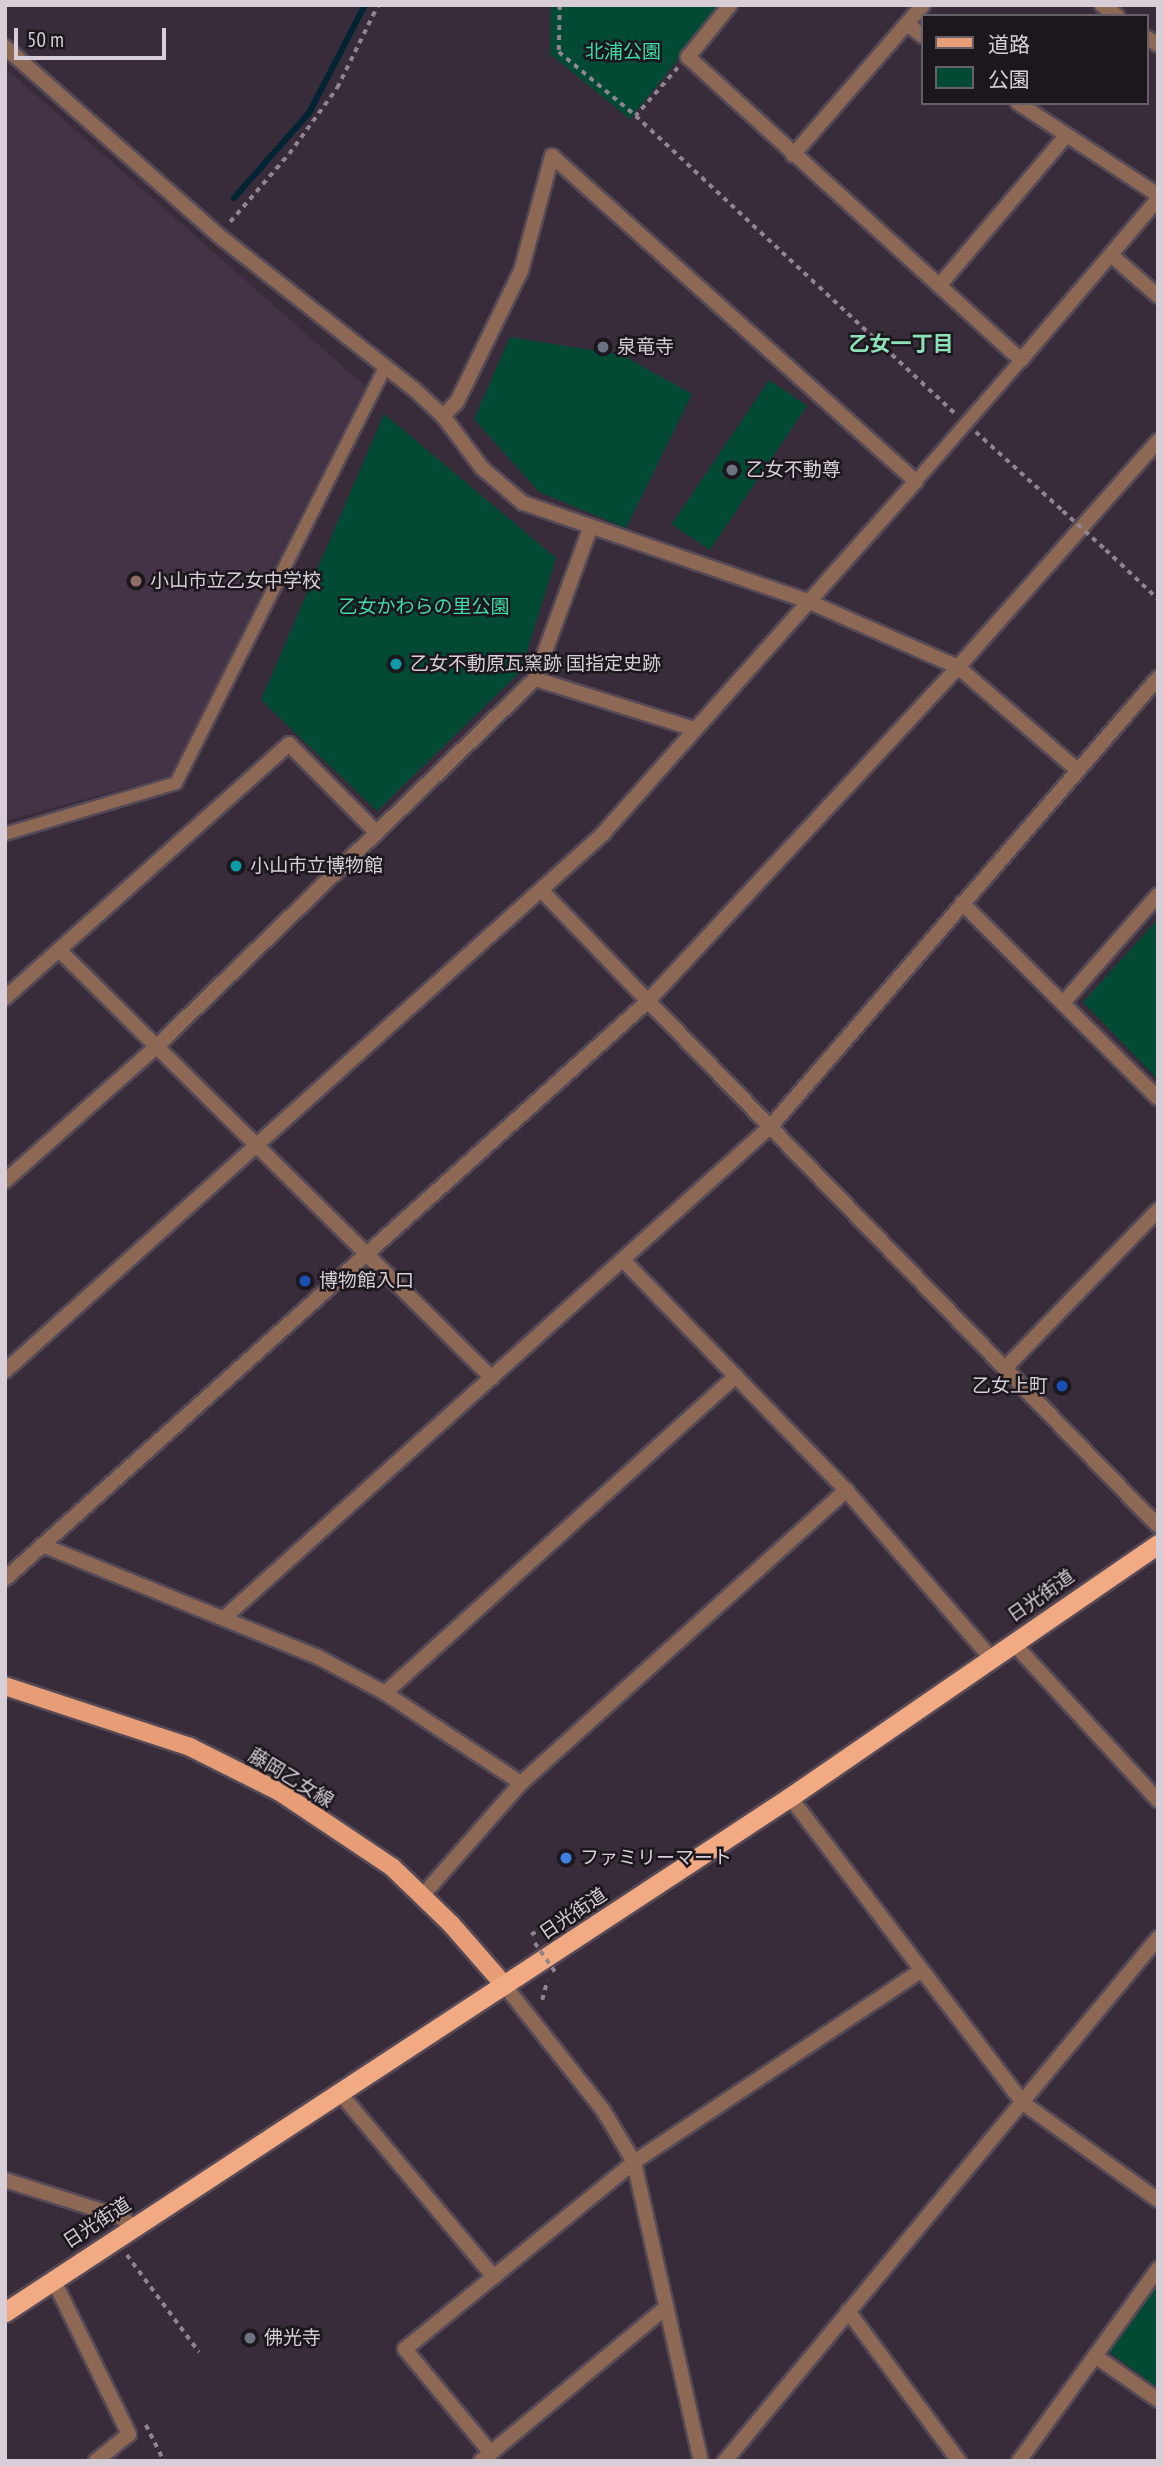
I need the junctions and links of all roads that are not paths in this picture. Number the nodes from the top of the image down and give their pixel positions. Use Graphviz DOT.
graph roads {
  1 [pos="730,5"];
  2 [pos="923,5"];
  3 [pos="907,24"];
  4 [pos="922,35"];
  5 [pos="5,47"];
  6 [pos="1021,105"];
  7 [pos="1065,137"];
  8 [pos="793,155"];
  9 [pos="1158,197"];
  10 [pos="1111,255"];
  11 [pos="939,286"];
  12 [pos="1158,296"];
  13 [pos="1021,360"];
  14 [pos="386,366"];
  15 [pos="443,416"];
  16 [pos="1158,440"];
  17 [pos="916,481"];
  18 [pos="590,529"];
  19 [pos="807,601"];
  20 [pos="958,667"];
  21 [pos="1158,678"];
  22 [pos="535,679"];
  23 [pos="695,729"];
  24 [pos="1076,769"];
  25 [pos="377,833"];
  26 [pos="5,834"];
  27 [pos="542,891"];
  28 [pos="1158,895"];
  29 [pos="962,903"];
  30 [pos="59,950"];
  31 [pos="5,998"];
  32 [pos="649,1001"];
  33 [pos="1063,1003"];
  34 [pos="157,1046"];
  35 [pos="1158,1098"];
  36 [pos="771,1126"];
  37 [pos="258,1143"];
  38 [pos="5,1181"];
  39 [pos="1158,1210"];
  40 [pos="367,1250"];
  41 [pos="623,1261"];
  42 [pos="1007,1366"];
  43 [pos="5,1371"];
  44 [pos="736,1376"];
  45 [pos="492,1378"];
  46 [pos="846,1490"];
  47 [pos="1158,1526"];
  48 [pos="1158,1544"];
  49 [pos="42,1545"];
  50 [pos="5,1579"];
  51 [pos="224,1618"];
  52 [pos="1013,1643"];
  53 [pos="991,1658"];
  54 [pos="5,1686"];
  55 [pos="385,1693"];
  56 [pos="521,1783"];
  57 [pos="790,1797"];
  58 [pos="1158,1800"];
  59 [pos="423,1895"];
  60 [pos="1158,1938"];
  61 [pos="919,1972"];
  62 [pos="505,1986"];
  63 [pos="340,2093"];
  64 [pos="1023,2104"];
  65 [pos="634,2162"];
  66 [pos="5,2180"];
  67 [pos="1158,2200"];
  68 [pos="134,2226"];
  69 [pos="1158,2269"];
  70 [pos="494,2277"];
  71 [pos="53,2279"];
  72 [pos="666,2308"];
  73 [pos="848,2311"];
  74 [pos="5,2312"];
  75 [pos="1095,2356"];
  76 [pos="1158,2400"];
  77 [pos="486,2457"];
  78 [pos="96,2461"];
  79 [pos="701,2461"];
  80 [pos="725,2461"];
  81 [pos="959,2461"];
  82 [pos="1019,2461"];
  1 -- 8 [label="street"];
  2 -- 3 [label="street"];
  3 -- 4 [label="street"];
  3 -- 8 [label="street"];
  5 -- 14 [label="street"];
  6 -- 7 [label="street"];
  7 -- 9 [label="street"];
  7 -- 11 [label="street"];
  8 -- 11 [label="street"];
  9 -- 10 [label="street"];
  10 -- 12 [label="street"];
  10 -- 13 [label="street"];
  11 -- 13 [label="street"];
  13 -- 17 [label="lane"];
  14 -- 15 [label="street"];
  14 -- 26 [label="lane"];
  15 -- 17 [label="street"];
  15 -- 18 [label="street"];
  16 -- 20 [label="street"];
  17 -- 19 [label="street"];
  18 -- 19 [label="street"];
  18 -- 22 [label="street"];
  19 -- 20 [label="street"];
  19 -- 23 [label="street"];
  20 -- 24 [label="street"];
  20 -- 32 [label="street"];
  21 -- 24 [label="street"];
  22 -- 23 [label="street"];
  22 -- 25 [label="street"];
  23 -- 27 [label="street"];
  24 -- 29 [label="street"];
  25 -- 30 [label="street"];
  25 -- 34 [label="street"];
  27 -- 32 [label="street"];
  27 -- 37 [label="street"];
  28 -- 33 [label="street"];
  29 -- 33 [label="street"];
  29 -- 36 [label="street"];
  30 -- 31 [label="street"];
  30 -- 34 [label="street"];
  32 -- 36 [label="street"];
  32 -- 40 [label="street"];
  33 -- 35 [label="street"];
  34 -- 37 [label="street"];
  34 -- 38 [label="street"];
  36 -- 41 [label="street"];
  36 -- 42 [label="street"];
  37 -- 40 [label="street"];
  37 -- 43 [label="street"];
  39 -- 42 [label="street"];
  40 -- 45 [label="street"];
  40 -- 49 [label="street"];
  41 -- 44 [label="street"];
  41 -- 45 [label="street"];
  42 -- 47 [label="street"];
  44 -- 46 [label="street"];
  44 -- 55 [label="street"];
  45 -- 51 [label="street"];
  46 -- 53 [label="street"];
  46 -- 56 [label="street"];
  48 -- 52 [label="highway, 日光街道"];
  49 -- 50 [label="street"];
  49 -- 51 [label="street"];
  51 -- 55 [label="street"];
  52 -- 53 [label="highway, 日光街道"];
  52 -- 58 [label="street"];
  53 -- 57 [label="highway, 日光街道"];
  54 -- 59 [label="main road, 藤岡乙女線"];
  55 -- 56 [label="street"];
  56 -- 59 [label="street"];
  57 -- 61 [label="street"];
  57 -- 62 [label="highway, 日光街道"];
  59 -- 62 [label="main road, 藤岡乙女線"];
  60 -- 64 [label="street"];
  61 -- 64 [label="street"];
  61 -- 65 [label="street"];
  62 -- 63 [label="highway, 日光街道"];
  62 -- 65 [label="street"];
  63 -- 68 [label="highway, 日光街道"];
  63 -- 70 [label="street"];
  64 -- 67 [label="street"];
  64 -- 73 [label="street"];
  65 -- 70 [label="street"];
  65 -- 72 [label="street"];
  66 -- 68 [label="street"];
  68 -- 71 [label="highway, 日光街道"];
  69 -- 75 [label="street"];
  70 -- 77 [label="street"];
  71 -- 74 [label="highway, 日光街道"];
  71 -- 78 [label="street"];
  72 -- 77 [label="street"];
  72 -- 79 [label="street"];
  73 -- 80 [label="street"];
  73 -- 81 [label="street"];
  75 -- 76 [label="street"];
  75 -- 82 [label="street"];
}
